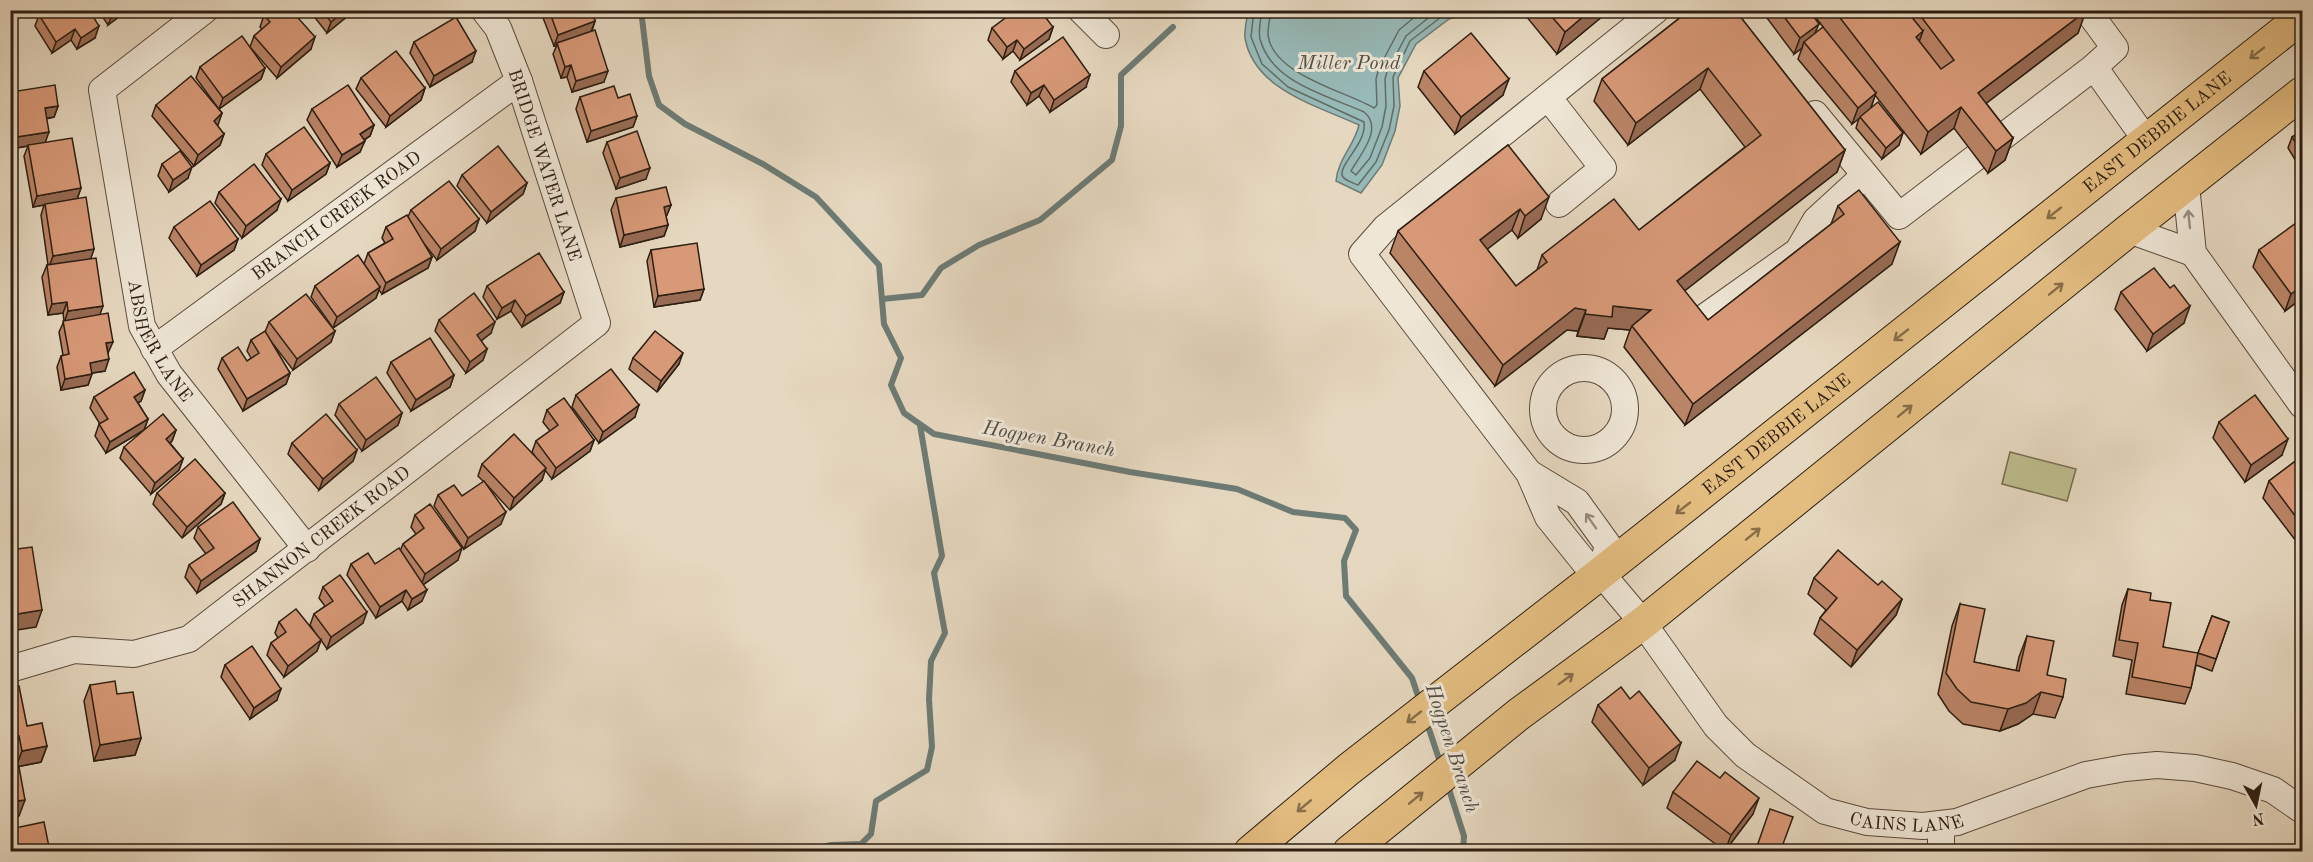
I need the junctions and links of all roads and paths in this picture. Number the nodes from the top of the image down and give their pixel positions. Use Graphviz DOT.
graph roads {
  1 [pos="205,10"];
  2 [pos="484,10"];
  3 [pos="1081,10"];
  4 [pos="1656,10"];
  5 [pos="2087,10"];
  6 [pos="2302,17"];
  7 [pos="1106,35"];
  8 [pos="2094,68"];
  9 [pos="519,81"];
  10 [pos="1798,93"];
  11 [pos="2302,93"];
  12 [pos="1548,97"];
  13 [pos="2146,140"];
  14 [pos="1865,175"];
  15 [pos="2186,185"];
  16 [pos="1559,204"];
  17 [pos="2129,230"];
  18 [pos="2193,253"];
  19 [pos="1702,319"];
  20 [pos="597,323"];
  21 [pos="154,349"];
  22 [pos="2302,405"];
  23 [pos="1560,442"];
  24 [pos="1529,473"];
  25 [pos="307,549"];
  26 [pos="1601,573"];
  27 [pos="1643,623"];
  28 [pos="10,669"];
  29 [pos="2302,810"];
  30 [pos="1941,824"];
  31 [pos="1360,843"];
  32 [pos="1250,852"];
  33 [pos="1941,852"];
  1 -- 21 [label="street, ABSHER LANE"];
  2 -- 9 [label="street, BRIDGE WATER LANE"];
  3 -- 7 [label="street"];
  4 -- 12 [label="street"];
  5 -- 8 [label="street"];
  6 -- 13 [label="main road, EAST DEBBIE LANE, one-way"];
  8 -- 13 [label="street"];
  8 -- 14 [label="street"];
  9 -- 20 [label="street, BRIDGE WATER LANE"];
  9 -- 21 [label="street, BRANCH CREEK ROAD"];
  10 -- 14 [label="street"];
  11 -- 15 [label="main road"];
  12 -- 16 [label="street"];
  12 -- 24 [label="street, CAINS LANE"];
  13 -- 26 [label="main road, EAST DEBBIE LANE, one-way"];
  14 -- 19 [label="street"];
  15 -- 17 [label="main road"];
  18 -- 15 [label="street, one-way"];
  17 -- 18 [label="street"];
  27 -- 17 [label="main road, one-way"];
  18 -- 22 [label="street"];
  20 -- 25 [label="street, SHANNON CREEK ROAD"];
  21 -- 25 [label="street, ABSHER LANE"];
  23 -- 24 [label="street"];
  24 -- 26 [label="street, CAINS LANE"];
  25 -- 28 [label="street, SHANNON CREEK ROAD"];
  26 -- 27 [label="street, CAINS LANE"];
  26 -- 32 [label="main road, EAST DEBBIE LANE, one-way"];
  27 -- 30 [label="street, CAINS LANE"];
  31 -- 27 [label="main road, one-way"];
  29 -- 30 [label="street, CAINS LANE"];
  30 -- 33 [label="street"];
}
